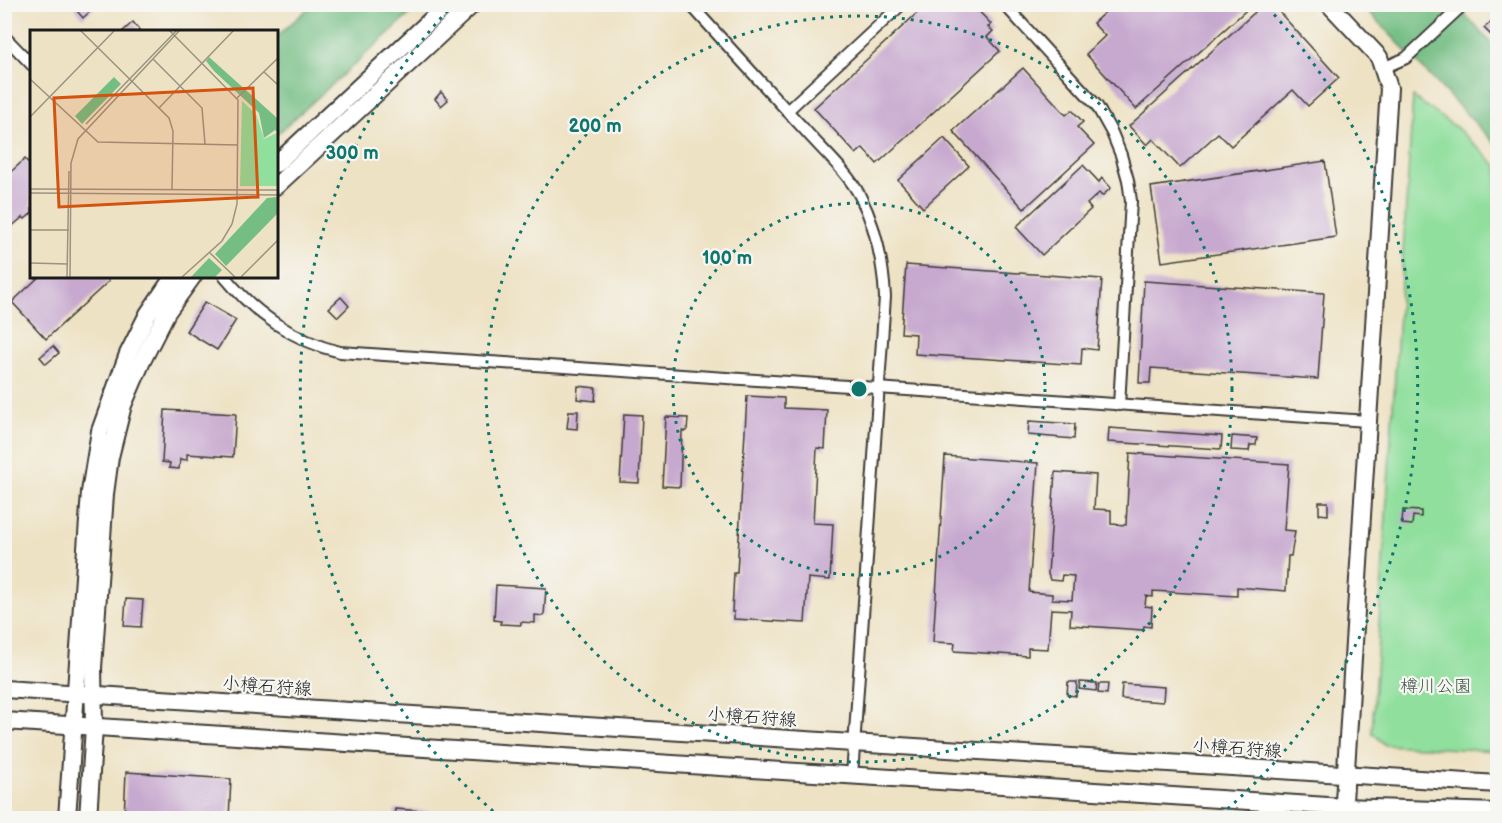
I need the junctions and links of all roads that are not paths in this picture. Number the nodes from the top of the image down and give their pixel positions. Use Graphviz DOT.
graph roads {
  1 [pos="448,4"];
  2 [pos="473,4"];
  3 [pos="690,4"];
  4 [pos="902,4"];
  5 [pos="1004,4"];
  6 [pos="1329,4"];
  7 [pos="1464,4"];
  8 [pos="4,36"];
  9 [pos="30,63"];
  10 [pos="1383,68"];
  11 [pos="787,111"];
  12 [pos="278,162"];
  13 [pos="278,184"];
  14 [pos="173,278"];
  15 [pos="192,278"];
  16 [pos="226,278"];
  17 [pos="877,389"];
  18 [pos="1119,405"];
  19 [pos="1368,421"];
  20 [pos="4,689"];
  21 [pos="74,693"];
  22 [pos="95,695"];
  23 [pos="4,721"];
  24 [pos="73,726"];
  25 [pos="94,728"];
  26 [pos="854,743"];
  27 [pos="1345,774"];
  28 [pos="852,776"];
  29 [pos="1497,784"];
  30 [pos="1497,812"];
  31 [pos="1343,813"];
  32 [pos="67,819"];
  33 [pos="88,819"];
  1 -- 12 [label="main road"];
  2 -- 13 [label="main road"];
  3 -- 11 [label="street"];
  4 -- 11 [label="street"];
  5 -- 18 [label="street"];
  6 -- 10 [label="main road"];
  7 -- 10 [label="street"];
  8 -- 9 [label="street"];
  10 -- 19 [label="main road"];
  11 -- 17 [label="street"];
  14 -- 21 [label="main road"];
  15 -- 22 [label="main road"];
  16 -- 17 [label="street"];
  17 -- 18 [label="street"];
  17 -- 26 [label="street"];
  18 -- 19 [label="street"];
  19 -- 27 [label="main road"];
  20 -- 21 [label="main road, 小樽石狩線"];
  21 -- 22 [label="main road, 小樽石狩線"];
  21 -- 24 [label="main road"];
  22 -- 25 [label="main road"];
  22 -- 26 [label="main road, 小樽石狩線"];
  23 -- 24 [label="main road"];
  24 -- 25 [label="main road"];
  24 -- 32 [label="main road"];
  25 -- 28 [label="main road"];
  25 -- 33 [label="main road"];
  26 -- 27 [label="main road, 小樽石狩線"];
  26 -- 28 [label="street"];
  27 -- 29 [label="main road, 小樽石狩線"];
  27 -- 31 [label="main road"];
  28 -- 31 [label="main road"];
  30 -- 31 [label="main road"];
}
